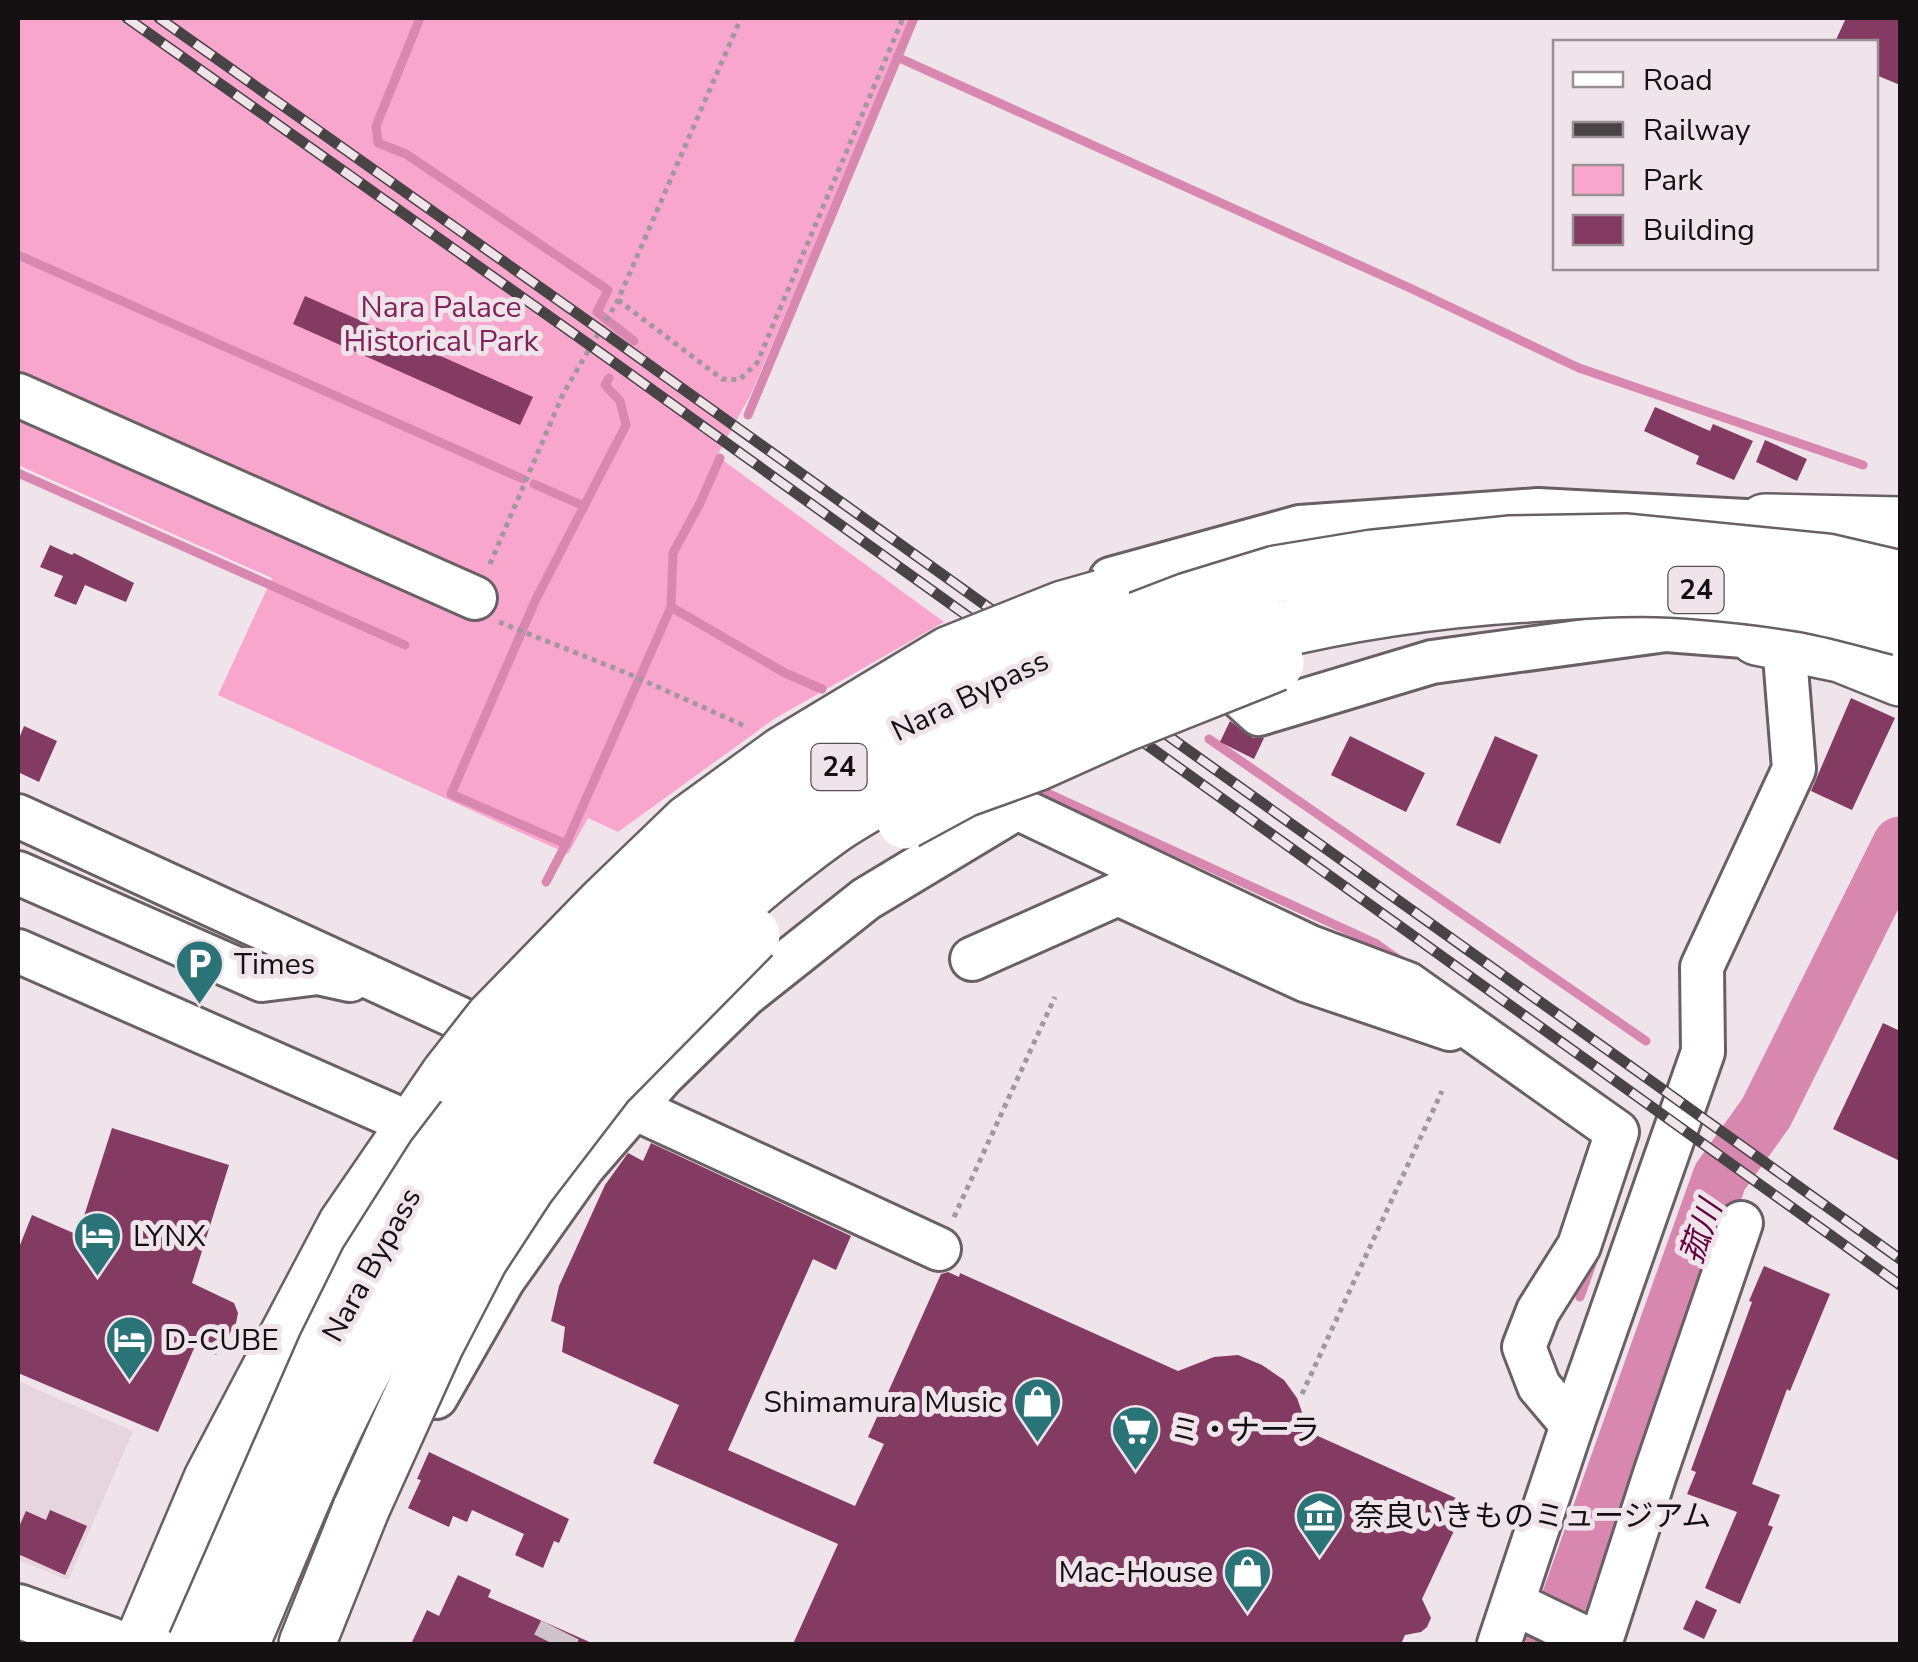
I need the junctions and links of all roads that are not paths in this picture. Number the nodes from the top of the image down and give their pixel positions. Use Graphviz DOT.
graph roads {
  1 [pos="18,394"];
  2 [pos="1765,522"];
  3 [pos="1900,525"];
  4 [pos="1509,544"];
  5 [pos="1900,579"];
  6 [pos="1488,596"];
  7 [pos="476,598"];
  8 [pos="1900,626"];
  9 [pos="1770,640"];
  10 [pos="1900,678"];
  11 [pos="1017,808"];
  12 [pos="18,816"];
  13 [pos="18,873"];
  14 [pos="18,952"];
  15 [pos="972,958"];
  16 [pos="394,990"];
  17 [pos="463,1020"];
  18 [pos="1489,1040"];
  19 [pos="634,1109"];
  20 [pos="391,1115"];
  21 [pos="1741,1224"];
  22 [pos="945,1236"];
  23 [pos="1572,1425"];
  24 [pos="212,1479"];
  25 [pos="360,1509"];
  26 [pos="1513,1603"];
  27 [pos="18,1610"];
  28 [pos="110,1644"];
  29 [pos="142,1644"];
  30 [pos="196,1644"];
  31 [pos="241,1644"];
  32 [pos="308,1644"];
  33 [pos="1499,1644"];
  34 [pos="1600,1644"];
  1 -- 7 [label="street"];
  2 -- 3 [label="highway"];
  2 -- 9 [label="street"];
  2 -- 9 [label="street"];
  4 -- 5 [label="highway, Nara Bypass / 24, bridge"];
  4 -- 24 [label="highway, bridge"];
  4 -- 30 [label="highway, Nara Bypass / 24, bridge"];
  6 -- 8 [label="highway, Nara Bypass / 24, bridge"];
  6 -- 25 [label="highway, 24, bridge"];
  6 -- 31 [label="highway, Nara Bypass / 24, bridge"];
  9 -- 10 [label="highway"];
  9 -- 23 [label="street"];
  11 -- 17 [label="street"];
  11 -- 18 [label="street"];
  11 -- 19 [label="street"];
  12 -- 16 [label="street"];
  13 -- 16 [label="street"];
  14 -- 20 [label="street"];
  15 -- 18 [label="street"];
  16 -- 17 [label="street"];
  17 -- 19 [label="street"];
  17 -- 20 [label="street"];
  18 -- 23 [label="street"];
  19 -- 22 [label="street"];
  19 -- 25 [label="street"];
  20 -- 24 [label="street"];
  21 -- 34 [label="street"];
  23 -- 26 [label="street"];
  24 -- 29 [label="highway"];
  25 -- 32 [label="highway"];
  26 -- 33 [label="street"];
  26 -- 34 [label="street"];
  27 -- 28 [label="main road"];
}
